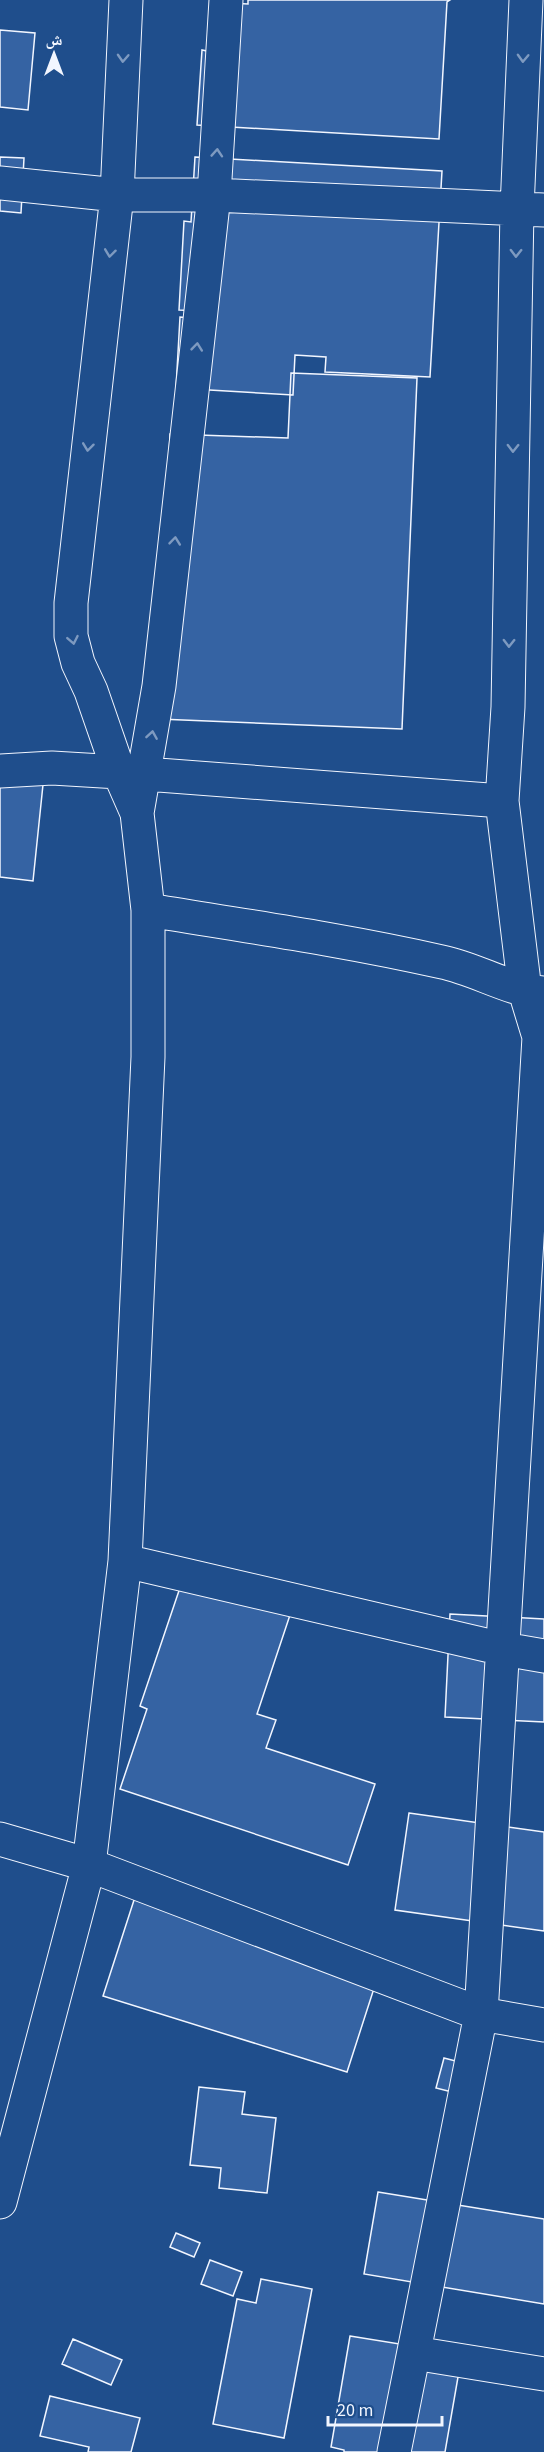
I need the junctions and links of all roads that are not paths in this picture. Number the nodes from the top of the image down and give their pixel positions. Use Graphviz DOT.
graph roads {
  1 [pos="126,0"];
  2 [pos="226,0"];
  3 [pos="526,0"];
  4 [pos="0,183"];
  5 [pos="117,195"];
  6 [pos="214,195"];
  7 [pos="531,210"];
  8 [pos="0,771"];
  9 [pos="132,773"];
  10 [pos="502,801"];
  11 [pos="148,910"];
  12 [pos="535,992"];
  13 [pos="541,1029"];
  14 [pos="125,1561"];
  15 [pos="503,1649"];
  16 [pos="544,1656"];
  17 [pos="0,1839"];
  18 [pos="89,1865"];
  19 [pos="481,2014"];
  20 [pos="544,2025"];
  21 [pos="0,2202"];
  22 [pos="414,2353"];
  23 [pos="544,2374"];
  24 [pos="394,2452"];
  1 -- 5 [label="street, one-way"];
  6 -- 2 [label="street, one-way"];
  3 -- 7 [label="street, one-way"];
  4 -- 5 [label="street"];
  5 -- 6 [label="street"];
  5 -- 9 [label="street, one-way"];
  6 -- 7 [label="street"];
  9 -- 6 [label="street, one-way"];
  7 -- 10 [label="street, one-way"];
  8 -- 9 [label="street"];
  9 -- 10 [label="street"];
  9 -- 11 [label="street"];
  10 -- 12 [label="street"];
  11 -- 12 [label="street"];
  11 -- 14 [label="street"];
  12 -- 13 [label="street"];
  13 -- 15 [label="street"];
  14 -- 15 [label="street"];
  14 -- 18 [label="street"];
  15 -- 16 [label="street"];
  15 -- 19 [label="street"];
  17 -- 18 [label="street"];
  18 -- 19 [label="street"];
  18 -- 21 [label="street"];
  19 -- 20 [label="street"];
  19 -- 22 [label="street"];
  22 -- 23 [label="street"];
  22 -- 24 [label="street"];
}
